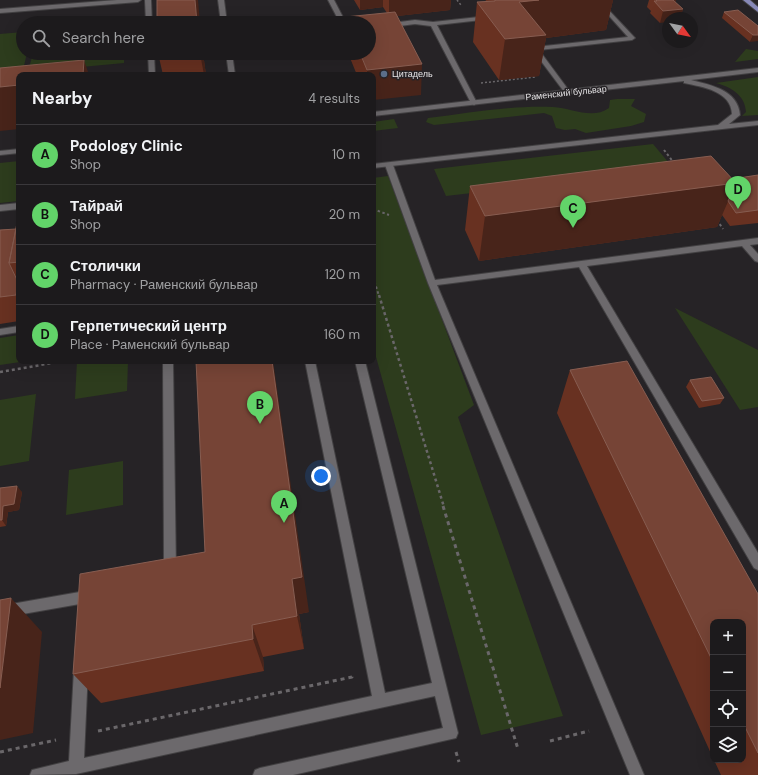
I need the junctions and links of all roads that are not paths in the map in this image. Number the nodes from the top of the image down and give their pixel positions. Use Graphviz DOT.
graph roads {
  1 [pos="138,0"];
  2 [pos="148,0"];
  3 [pos="221,0"];
  4 [pos="331,0"];
  5 [pos="746,0"];
  6 [pos="596,7"];
  7 [pos="757,8"];
  8 [pos="0,11"];
  9 [pos="149,16"];
  10 [pos="223,16"];
  11 [pos="339,16"];
  12 [pos="495,17"];
  13 [pos="433,24"];
  14 [pos="376,27"];
  15 [pos="151,60"];
  16 [pos="230,60"];
  17 [pos="758,70"];
  18 [pos="152,72"];
  19 [pos="232,72"];
  20 [pos="675,80"];
  21 [pos="567,92"];
  22 [pos="474,103"];
  23 [pos="376,114"];
  24 [pos="758,123"];
  25 [pos="717,127"];
  26 [pos="16,151"];
  27 [pos="0,153"];
  28 [pos="389,165"];
  29 [pos="376,166"];
  30 [pos="16,206"];
  31 [pos="0,208"];
  32 [pos="758,241"];
  33 [pos="744,242"];
  34 [pos="758,260"];
  35 [pos="582,264"];
  36 [pos="432,284"];
  37 [pos="16,329"];
  38 [pos="0,332"];
  39 [pos="168,364"];
  40 [pos="311,364"];
  41 [pos="361,364"];
  42 [pos="758,564"];
  43 [pos="163,583"];
  44 [pos="100,594"];
  45 [pos="84,597"];
  46 [pos="0,612"];
  47 [pos="84,612"];
  48 [pos="82,656"];
  49 [pos="440,688"];
  50 [pos="380,700"];
  51 [pos="76,767"];
  52 [pos="37,775"];
  53 [pos="260,775"];
  54 [pos="637,775"];
  1 -- 8 [label="lane"];
  2 -- 9 [label="lane"];
  3 -- 10 [label="lane"];
  4 -- 11 [label="lane"];
  5 -- 7 [label="main road"];
  6 -- 21 [label="lane"];
  12 -- 13 [label="lane"];
  13 -- 14 [label="lane"];
  13 -- 22 [label="lane"];
  15 -- 18 [label="lane"];
  16 -- 19 [label="lane"];
  17 -- 20 [label="street, Раменский бульвар"];
  20 -- 21 [label="street, Раменский бульвар"];
  20 -- 25 [label="street"];
  21 -- 22 [label="street, Раменский бульвар"];
  22 -- 23 [label="street, Раменский бульвар"];
  24 -- 25 [label="street"];
  25 -- 28 [label="street"];
  26 -- 27 [label="street"];
  28 -- 29 [label="street"];
  28 -- 36 [label="lane"];
  30 -- 31 [label="street"];
  32 -- 33 [label="lane"];
  33 -- 34 [label="lane"];
  33 -- 35 [label="lane"];
  35 -- 36 [label="lane"];
  35 -- 42 [label="lane"];
  36 -- 54 [label="lane"];
  37 -- 38 [label="lane"];
  39 -- 43 [label="lane"];
  40 -- 50 [label="lane"];
  41 -- 49 [label="lane"];
  44 -- 45 [label="lane"];
  45 -- 46 [label="lane"];
  45 -- 47 [label="lane"];
  48 -- 51 [label="lane"];
  49 -- 50 [label="lane"];
  49 -- 53 [label="lane"];
  50 -- 51 [label="lane"];
  51 -- 52 [label="lane"];
}
